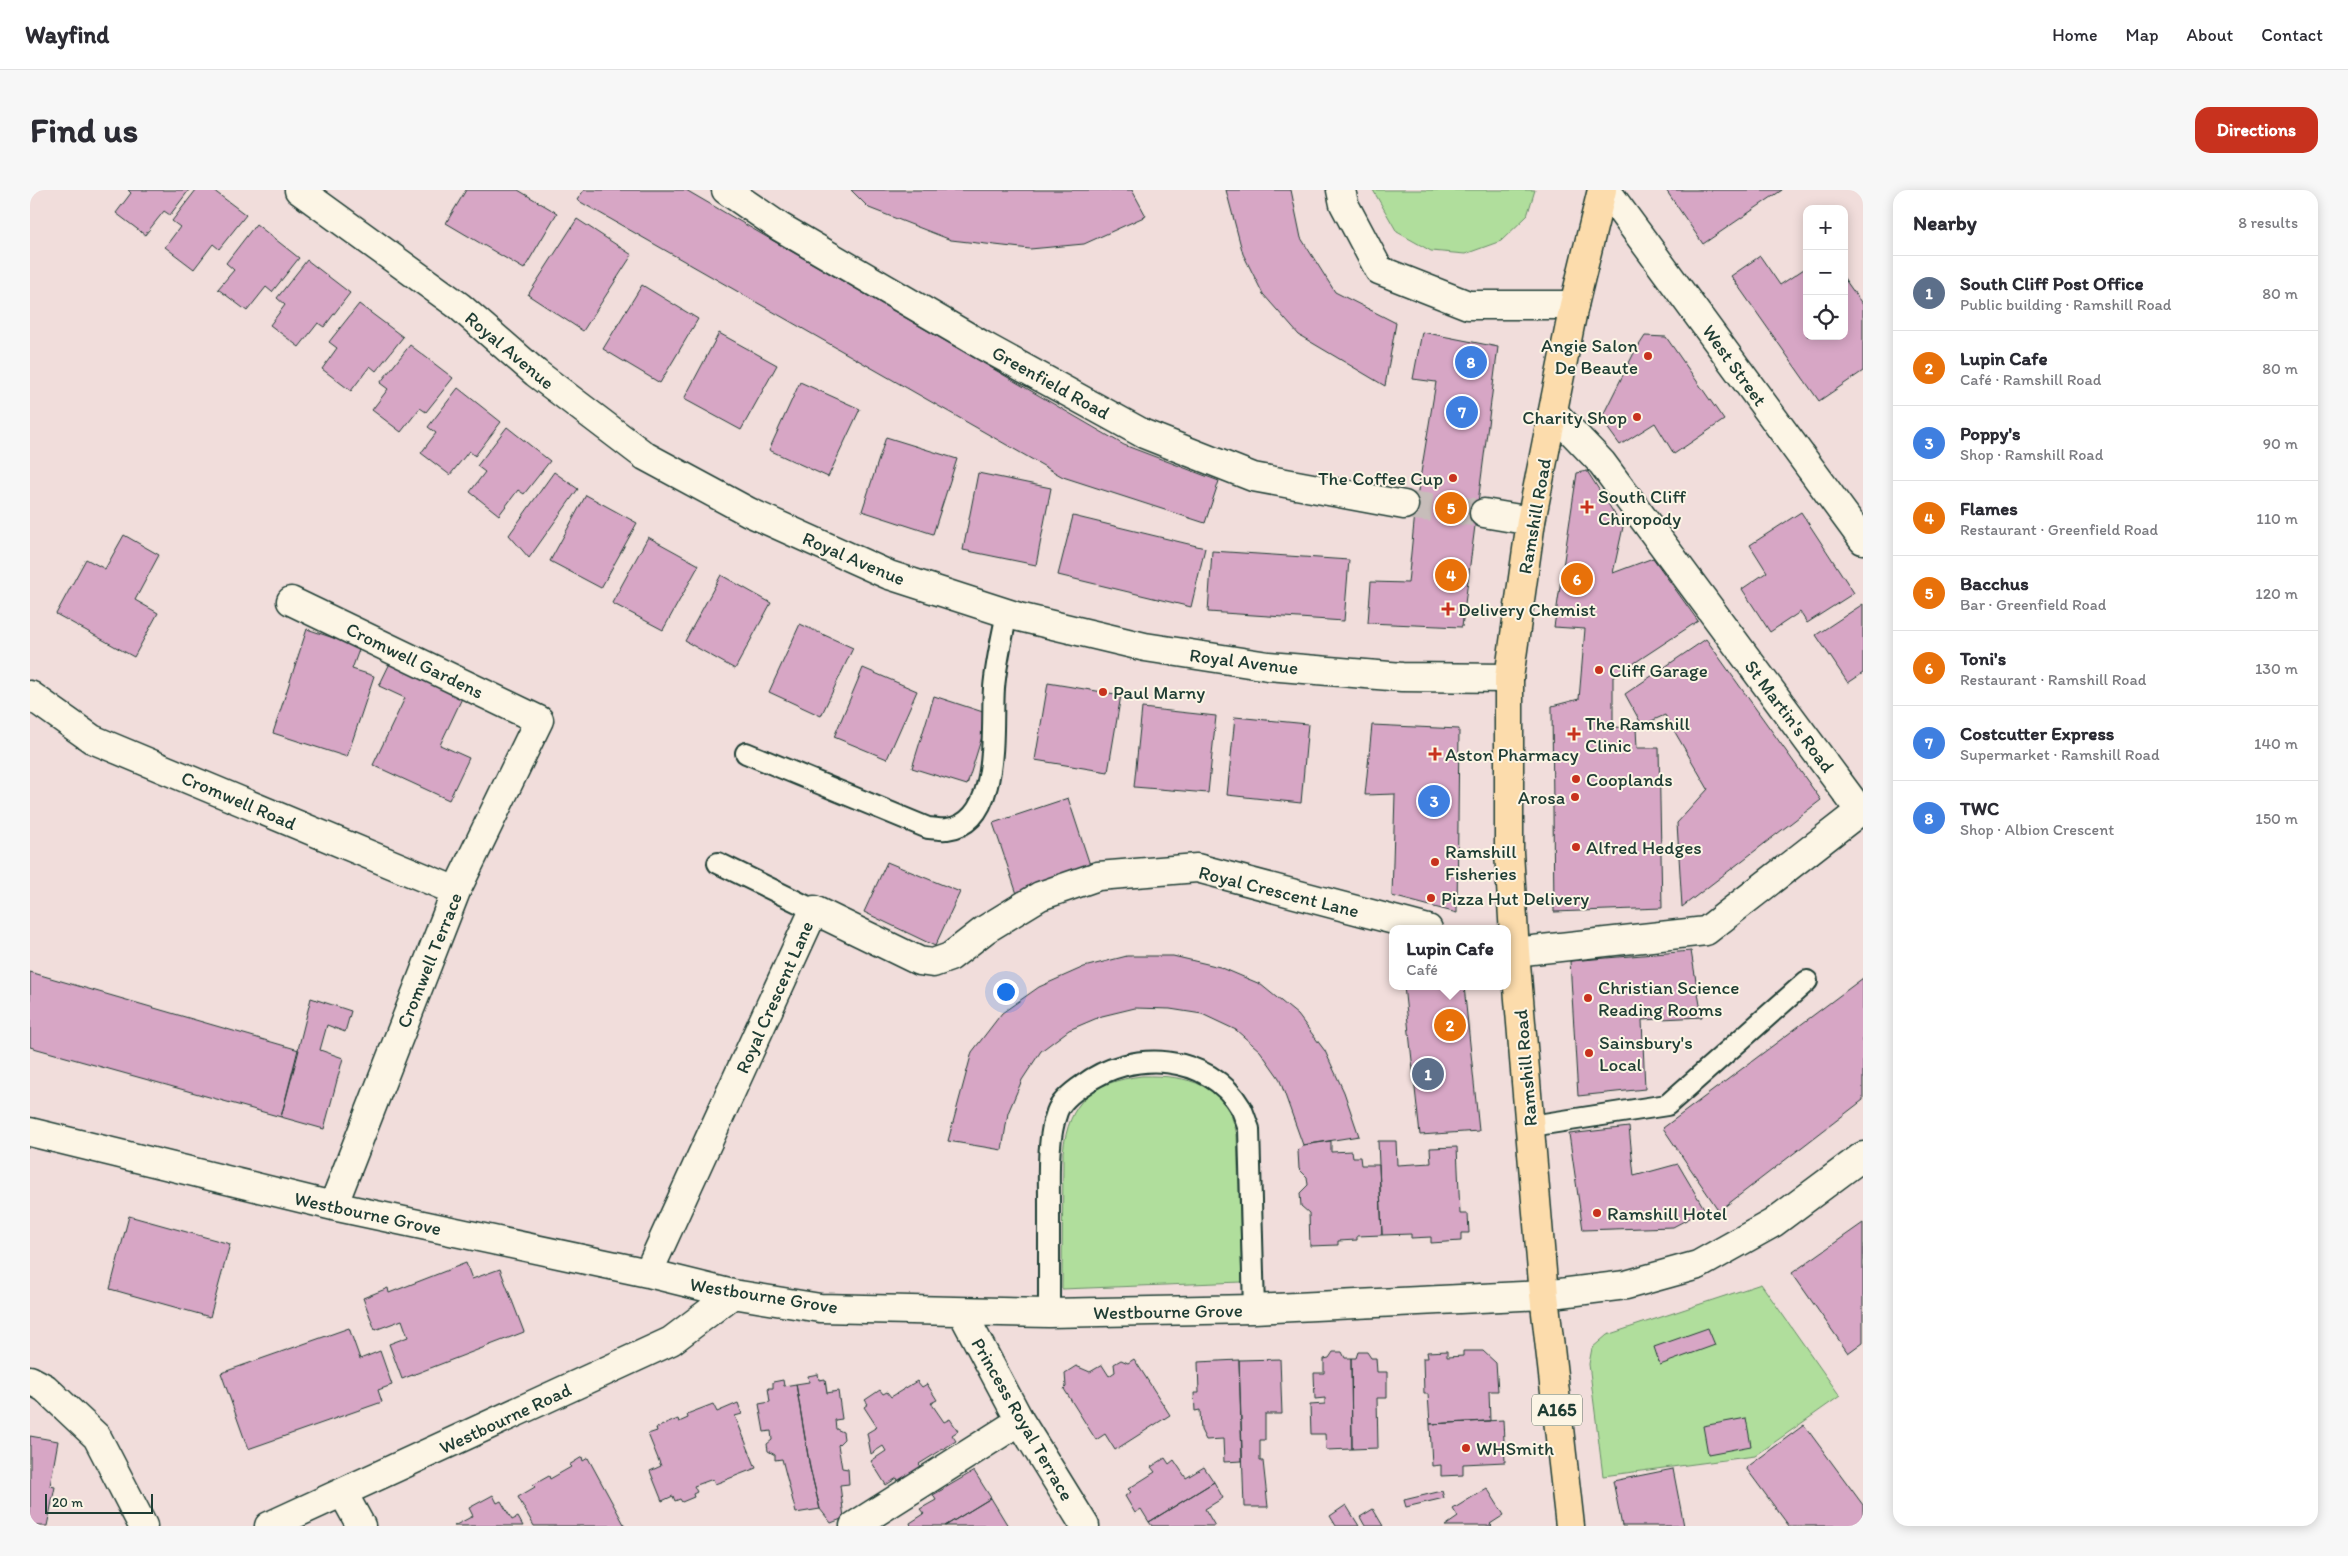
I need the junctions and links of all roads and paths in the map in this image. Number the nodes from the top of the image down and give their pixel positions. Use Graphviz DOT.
graph roads {
  1 [pos="299,190"];
  2 [pos="726,190"];
  3 [pos="1340,190"];
  4 [pos="1602,190"];
  5 [pos="1606,190"];
  6 [pos="1574,305"];
  7 [pos="1553,412"];
  8 [pos="1404,505"];
  9 [pos="1484,513"];
  10 [pos="1531,521"];
  11 [pos="1863,538"];
  12 [pos="291,601"];
  13 [pos="1007,613"];
  14 [pos="1508,678"];
  15 [pos="30,695"];
  16 [pos="539,720"];
  17 [pos="746,754"];
  18 [pos="1862,812"];
  19 [pos="718,863"];
  20 [pos="456,891"];
  21 [pos="814,910"];
  22 [pos="1413,925"];
  23 [pos="1510,925"];
  24 [pos="1511,951"];
  25 [pos="1808,981"];
  26 [pos="1531,1126"];
  27 [pos="30,1132"];
  28 [pos="1863,1156"];
  29 [pos="332,1206"];
  30 [pos="648,1274"];
  31 [pos="733,1294"];
  32 [pos="1544,1295"];
  33 [pos="1254,1309"];
  34 [pos="962,1312"];
  35 [pos="1048,1313"];
  36 [pos="30,1380"];
  37 [pos="1020,1421"];
  38 [pos="343,1493"];
  39 [pos="142,1526"];
  40 [pos="269,1526"];
  41 [pos="361,1526"];
  42 [pos="854,1526"];
  43 [pos="1085,1526"];
  44 [pos="1570,1526"];
  1 -- 13 [label="street, Royal Avenue"];
  2 -- 8 [label="street, Greenfield Road"];
  3 -- 6 [label="street"];
  4 -- 6 [label="highway, Ramshill Road / A165"];
  5 -- 11 [label="street, West Street"];
  6 -- 7 [label="highway, Ramshill Road / A165"];
  7 -- 10 [label="highway, Ramshill Road / A165"];
  7 -- 18 [label="street, St Martin's Road"];
  9 -- 10 [label="street"];
  10 -- 14 [label="highway, Ramshill Road / A165"];
  12 -- 16 [label="street, Cromwell Gardens"];
  13 -- 14 [label="street, Royal Avenue"];
  13 -- 17 [label="lane"];
  14 -- 23 [label="highway, Ramshill Road / A165"];
  15 -- 20 [label="street, Cromwell Road"];
  16 -- 20 [label="street, Cromwell Terrace"];
  18 -- 24 [label="street, St Martin's Road"];
  19 -- 21 [label="lane"];
  20 -- 29 [label="street, Cromwell Terrace"];
  21 -- 22 [label="street, Royal Crescent Lane"];
  21 -- 30 [label="street, Royal Crescent Lane"];
  24 -- 26 [label="highway, Ramshill Road / A165"];
  25 -- 26 [label="lane"];
  26 -- 32 [label="highway, Ramshill Road / A165"];
  27 -- 29 [label="street, Westbourne Grove"];
  28 -- 32 [label="street, Westbourne Grove"];
  29 -- 30 [label="street, Westbourne Grove"];
  30 -- 31 [label="street, Westbourne Grove"];
  31 -- 34 [label="street, Westbourne Grove"];
  31 -- 38 [label="street, Westbourne Road"];
  32 -- 33 [label="street, Westbourne Grove"];
  32 -- 44 [label="highway, A165"];
  33 -- 35 [label="street, Westbourne Grove"];
  33 -- 35 [label="lane"];
  34 -- 35 [label="street, Westbourne Grove"];
  34 -- 37 [label="street, Princess Royal Terrace"];
  36 -- 39 [label="street"];
  37 -- 42 [label="street"];
  37 -- 43 [label="street, Princess Royal Terrace"];
  38 -- 40 [label="street, Westbourne Road"];
  38 -- 41 [label="street"];
}
